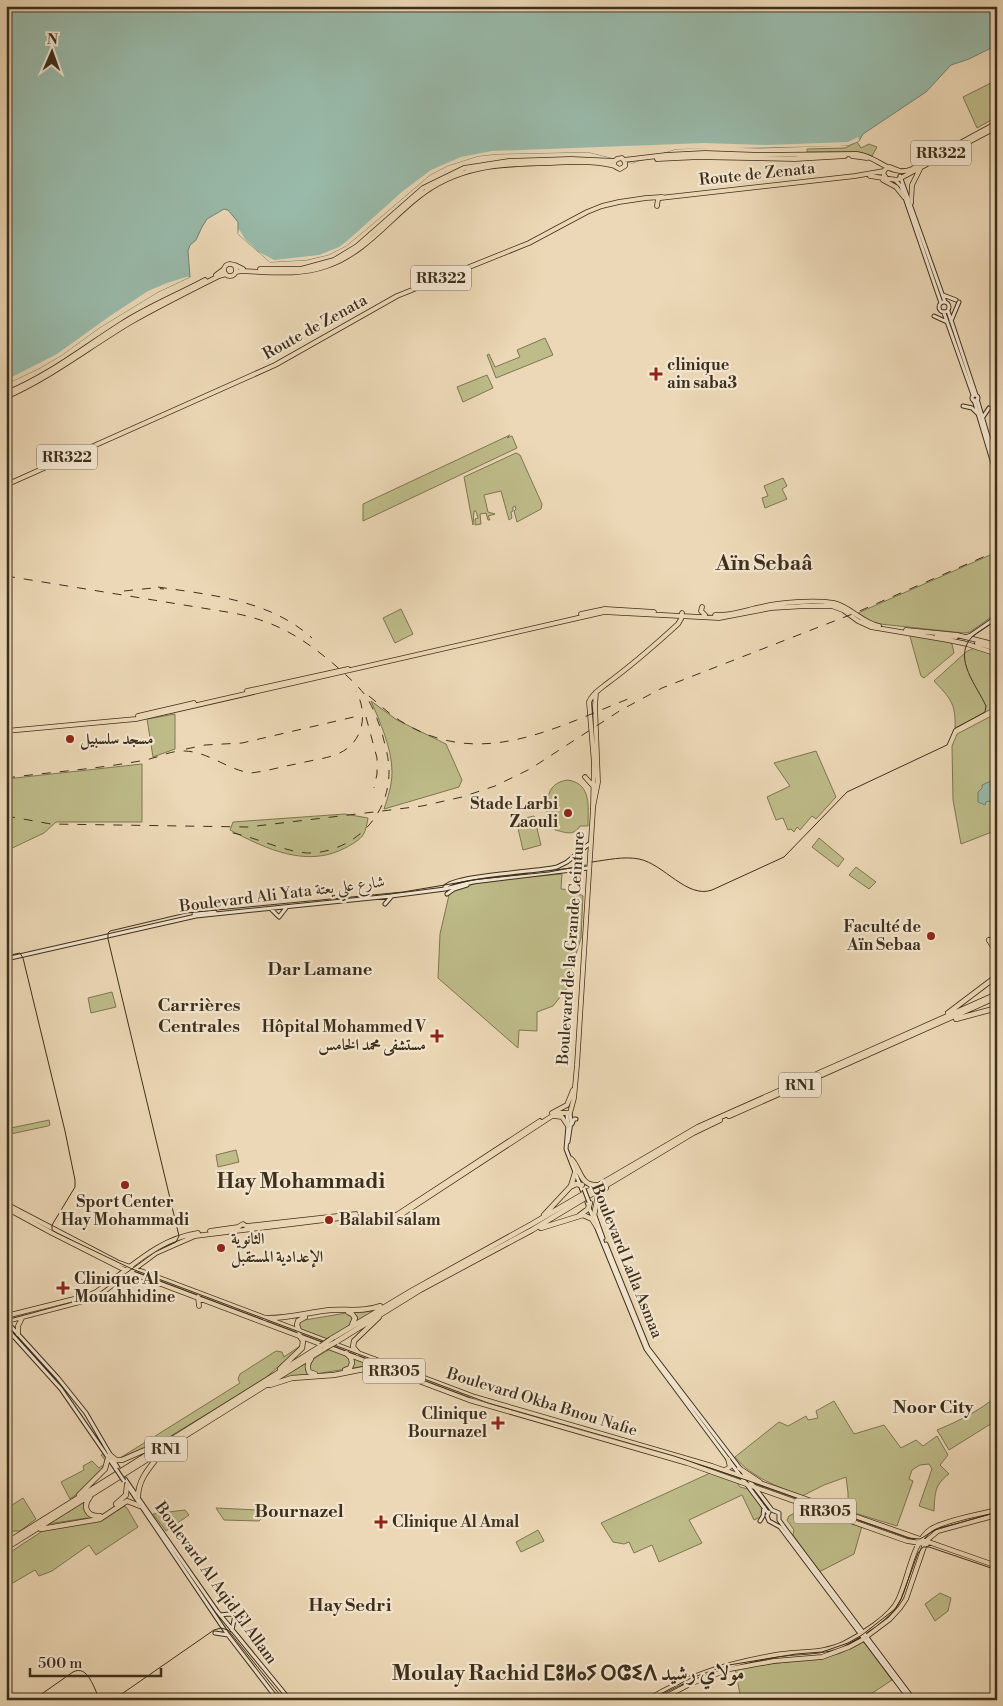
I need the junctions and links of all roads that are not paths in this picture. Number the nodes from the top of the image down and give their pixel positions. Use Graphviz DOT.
graph roads {
  1 [pos="997,124"];
  2 [pos="625,162"];
  3 [pos="615,163"];
  4 [pos="920,168"];
  5 [pos="885,169"];
  6 [pos="856,176"];
  7 [pos="872,176"];
  8 [pos="899,176"];
  9 [pos="886,178"];
  10 [pos="904,197"];
  11 [pos="660,198"];
  12 [pos="911,203"];
  13 [pos="657,206"];
  14 [pos="235,265"];
  15 [pos="224,269"];
  16 [pos="236,272"];
  17 [pos="453,273"];
  18 [pos="226,274"];
  19 [pos="453,282"];
  20 [pos="942,295"];
  21 [pos="943,303"];
  22 [pos="946,312"];
  23 [pos="934,316"];
  24 [pos="949,322"];
  25 [pos="6,393"];
  26 [pos="6,397"];
  27 [pos="975,398"];
  28 [pos="963,406"];
  29 [pos="990,408"];
  30 [pos="979,415"];
  31 [pos="983,418"];
  32 [pos="997,467"];
  33 [pos="997,477"];
  34 [pos="6,485"];
  35 [pos="592,605"];
  36 [pos="702,607"];
  37 [pos="594,611"];
  38 [pos="603,611"];
  39 [pos="682,615"];
  40 [pos="704,615"];
  41 [pos="997,617"];
  42 [pos="907,631"];
  43 [pos="966,637"];
  44 [pos="956,638"];
  45 [pos="976,644"];
  46 [pos="997,650"];
  47 [pos="596,692"];
  48 [pos="186,700"];
  49 [pos="191,704"];
  50 [pos="6,730"];
  51 [pos="585,777"];
  52 [pos="593,786"];
  53 [pos="592,809"];
  54 [pos="590,844"];
  55 [pos="588,868"];
  56 [pos="478,881"];
  57 [pos="446,887"];
  58 [pos="447,894"];
  59 [pos="391,896"];
  60 [pos="378,898"];
  61 [pos="286,907"];
  62 [pos="270,909"];
  63 [pos="91,939"];
  64 [pos="989,940"];
  65 [pos="997,953"];
  66 [pos="6,959"];
  67 [pos="997,978"];
  68 [pos="997,995"];
  69 [pos="997,1008"];
  70 [pos="935,1023"];
  71 [pos="574,1088"];
  72 [pos="565,1106"];
  73 [pos="571,1107"];
  74 [pos="567,1113"];
  75 [pos="552,1116"];
  76 [pos="576,1119"];
  77 [pos="568,1126"];
  78 [pos="570,1134"];
  79 [pos="571,1159"];
  80 [pos="575,1173"];
  81 [pos="608,1182"];
  82 [pos="572,1186"];
  83 [pos="582,1187"];
  84 [pos="6,1204"];
  85 [pos="589,1204"];
  86 [pos="6,1208"];
  87 [pos="579,1215"];
  88 [pos="593,1216"];
  89 [pos="532,1224"];
  90 [pos="597,1227"];
  91 [pos="244,1228"];
  92 [pos="532,1230"];
  93 [pos="140,1266"];
  94 [pos="130,1267"];
  95 [pos="136,1269"];
  96 [pos="124,1270"];
  97 [pos="141,1271"];
  98 [pos="131,1272"];
  99 [pos="413,1290"];
  100 [pos="198,1297"];
  101 [pos="401,1300"];
  102 [pos="199,1306"];
  103 [pos="301,1316"];
  104 [pos="22,1318"];
  105 [pos="265,1318"];
  106 [pos="7,1320"];
  107 [pos="6,1329"];
  108 [pos="297,1332"];
  109 [pos="11,1334"];
  110 [pos="18,1334"];
  111 [pos="339,1334"];
  112 [pos="334,1340"];
  113 [pos="323,1347"];
  114 [pos="358,1353"];
  115 [pos="346,1354"];
  116 [pos="373,1361"];
  117 [pos="380,1366"];
  118 [pos="343,1373"];
  119 [pos="261,1386"];
  120 [pos="85,1414"];
  121 [pos="80,1415"];
  122 [pos="82,1419"];
  123 [pos="178,1435"];
  124 [pos="163,1451"];
  125 [pos="109,1456"];
  126 [pos="728,1459"];
  127 [pos="724,1470"];
  128 [pos="740,1473"];
  129 [pos="125,1482"];
  130 [pos="747,1482"];
  131 [pos="752,1486"];
  132 [pos="766,1486"];
  133 [pos="762,1489"];
  134 [pos="93,1494"];
  135 [pos="760,1495"];
  136 [pos="138,1498"];
  137 [pos="66,1505"];
  138 [pos="140,1506"];
  139 [pos="764,1507"];
  140 [pos="997,1510"];
  141 [pos="770,1512"];
  142 [pos="997,1515"];
  143 [pos="780,1520"];
  144 [pos="760,1521"];
  145 [pos="775,1523"];
  146 [pos="37,1529"];
  147 [pos="934,1532"];
  148 [pos="922,1540"];
  149 [pos="911,1542"];
  150 [pos="6,1543"];
  151 [pos="937,1546"];
  152 [pos="6,1548"];
  153 [pos="915,1554"];
  154 [pos="997,1567"];
  155 [pos="220,1615"];
  156 [pos="232,1630"];
  157 [pos="862,1632"];
  158 [pos="215,1633"];
  159 [pos="228,1635"];
  160 [pos="866,1637"];
  161 [pos="277,1699"];
  162 [pos="290,1700"];
  163 [pos="647,1700"];
  164 [pos="659,1700"];
  165 [pos="912,1700"];
  1 -- 4 [label="main road, RR322"];
  1 -- 8 [label="main road, RR322"];
  2 -- 3 [label="main road"];
  2 -- 3 [label="main road"];
  2 -- 5 [label="main road"];
  3 -- 14 [label="main road"];
  3 -- 16 [label="main road"];
  4 -- 8 [label="main road, RR322"];
  4 -- 12 [label="main road"];
  5 -- 6 [label="main road, Route de Zenata / RR322"];
  5 -- 8 [label="main road, RR322"];
  5 -- 9 [label="main road"];
  6 -- 7 [label="main road, Route de Zenata / RR322"];
  6 -- 11 [label="main road, Route de Zenata / RR322"];
  7 -- 9 [label="main road, Route de Zenata / RR322"];
  7 -- 10 [label="main road"];
  8 -- 9 [label="main road, RR322"];
  8 -- 10 [label="main road"];
  8 -- 12 [label="main road"];
  10 -- 21 [label="main road"];
  11 -- 13 [label="main road"];
  11 -- 17 [label="main road, Route de Zenata / RR322"];
  12 -- 20 [label="main road"];
  14 -- 15 [label="main road"];
  14 -- 16 [label="main road"];
  15 -- 18 [label="main road"];
  15 -- 25 [label="main road"];
  16 -- 18 [label="main road"];
  17 -- 19 [label="main road"];
  17 -- 34 [label="main road, Route de Zenata / RR322"];
  18 -- 26 [label="main road"];
  20 -- 21 [label="main road"];
  20 -- 24 [label="main road"];
  21 -- 22 [label="main road"];
  21 -- 22 [label="main road"];
  22 -- 24 [label="main road"];
  23 -- 24 [label="main road"];
  24 -- 27 [label="main road"];
  27 -- 30 [label="main road"];
  27 -- 31 [label="main road"];
  28 -- 30 [label="main road"];
  29 -- 31 [label="main road"];
  30 -- 33 [label="main road"];
  31 -- 32 [label="main road"];
  35 -- 37 [label="main road"];
  36 -- 40 [label="main road"];
  37 -- 38 [label="main road"];
  37 -- 49 [label="main road"];
  38 -- 39 [label="main road"];
  38 -- 50 [label="main road"];
  39 -- 40 [label="main road"];
  39 -- 42 [label="main road"];
  39 -- 47 [label="main road"];
  40 -- 42 [label="main road"];
  41 -- 43 [label="main road"];
  42 -- 43 [label="main road"];
  42 -- 44 [label="main road"];
  42 -- 46 [label="main road"];
  43 -- 46 [label="main road"];
  45 -- 46 [label="main road"];
  47 -- 52 [label="main road, Boulevard de la Grande Ceinture"];
  47 -- 53 [label="main road, Boulevard de la Grande Ceinture"];
  48 -- 49 [label="main road"];
  49 -- 50 [label="main road"];
  51 -- 52 [label="main road"];
  52 -- 53 [label="main road, Boulevard de la Grande Ceinture"];
  53 -- 54 [label="main road, Boulevard de la Grande Ceinture"];
  54 -- 55 [label="main road, Boulevard de la Grande Ceinture"];
  54 -- 57 [label="main road"];
  55 -- 56 [label="main road, Boulevard Ali Yata شارع علي يعتة"];
  55 -- 71 [label="main road, Boulevard de la Grande Ceinture"];
  56 -- 57 [label="main road, Boulevard Ali Yata شارع علي يعتة"];
  56 -- 58 [label="main road"];
  57 -- 59 [label="main road, Boulevard Ali Yata شارع علي يعتة"];
  57 -- 63 [label="main road, Boulevard Ali Yata شارع علي يعتة"];
  59 -- 60 [label="main road, Boulevard Ali Yata شارع علي يعتة"];
  59 -- 60 [label="main road"];
  60 -- 61 [label="main road, Boulevard Ali Yata شارع علي يعتة"];
  61 -- 62 [label="main road, Boulevard Ali Yata شارع علي يعتة"];
  61 -- 62 [label="main road"];
  62 -- 63 [label="main road, Boulevard Ali Yata شارع علي يعتة"];
  63 -- 66 [label="main road, Boulevard Ali Yata شارع علي يعتة"];
  64 -- 65 [label="highway"];
  67 -- 68 [label="highway"];
  67 -- 70 [label="highway"];
  68 -- 70 [label="highway, RN1"];
  69 -- 70 [label="highway"];
  70 -- 81 [label="highway, RN1"];
  71 -- 72 [label="main road, Boulevard de la Grande Ceinture"];
  71 -- 73 [label="main road, Boulevard de la Grande Ceinture"];
  72 -- 73 [label="main road"];
  72 -- 74 [label="main road"];
  72 -- 91 [label="main road"];
  73 -- 74 [label="main road, Boulevard de la Grande Ceinture"];
  74 -- 75 [label="main road"];
  74 -- 77 [label="main road, Boulevard Lalla Asmaa"];
  74 -- 78 [label="main road, Boulevard Lalla Asmaa"];
  75 -- 77 [label="main road"];
  75 -- 91 [label="main road"];
  76 -- 78 [label="main road"];
  77 -- 80 [label="main road, Boulevard Lalla Asmaa"];
  78 -- 79 [label="main road, Boulevard Lalla Asmaa"];
  79 -- 81 [label="highway"];
  79 -- 83 [label="main road, Boulevard Lalla Asmaa"];
  80 -- 82 [label="highway"];
  80 -- 83 [label="main road, Boulevard Lalla Asmaa"];
  81 -- 88 [label="highway"];
  81 -- 89 [label="highway, RN1"];
  81 -- 92 [label="highway, RN1"];
  82 -- 83 [label="highway"];
  82 -- 89 [label="highway"];
  83 -- 85 [label="main road, Boulevard Lalla Asmaa, bridge"];
  84 -- 94 [label="main road, Boulevard Okba Bnou Nafie"];
  85 -- 87 [label="highway"];
  85 -- 88 [label="main road, Boulevard Lalla Asmaa"];
  86 -- 96 [label="main road, Boulevard Okba Bnou Nafie"];
  87 -- 90 [label="highway"];
  87 -- 92 [label="highway"];
  88 -- 90 [label="main road, Boulevard Lalla Asmaa"];
  88 -- 128 [label="main road, Boulevard Lalla Asmaa"];
  89 -- 99 [label="highway, RN1"];
  90 -- 126 [label="main road, Boulevard Lalla Asmaa"];
  91 -- 93 [label="main road"];
  91 -- 94 [label="main road"];
  92 -- 101 [label="highway, RN1"];
  93 -- 95 [label="main road"];
  93 -- 97 [label="main road"];
  94 -- 95 [label="main road, Boulevard Okba Bnou Nafie"];
  94 -- 96 [label="main road"];
  95 -- 97 [label="main road, Boulevard Okba Bnou Nafie"];
  95 -- 98 [label="main road"];
  96 -- 98 [label="main road, Boulevard Okba Bnou Nafie"];
  96 -- 106 [label="main road"];
  97 -- 105 [label="main road, Boulevard Okba Bnou Nafie"];
  98 -- 100 [label="main road, Boulevard Okba Bnou Nafie"];
  98 -- 104 [label="main road"];
  99 -- 103 [label="highway"];
  99 -- 111 [label="highway, RN1"];
  100 -- 102 [label="main road"];
  100 -- 108 [label="main road, Boulevard Okba Bnou Nafie"];
  101 -- 112 [label="highway, RN1"];
  101 -- 114 [label="highway"];
  103 -- 105 [label="highway"];
  103 -- 108 [label="highway"];
  104 -- 106 [label="main road"];
  104 -- 110 [label="main road"];
  105 -- 108 [label="main road, Boulevard Okba Bnou Nafie"];
  106 -- 110 [label="main road"];
  107 -- 109 [label="main road"];
  108 -- 111 [label="highway"];
  108 -- 114 [label="main road, Boulevard Okba Bnou Nafie / RR305"];
  108 -- 115 [label="main road, Boulevard Okba Bnou Nafie / RR305"];
  108 -- 119 [label="highway"];
  109 -- 121 [label="main road"];
  110 -- 120 [label="main road"];
  111 -- 112 [label="highway, RN1"];
  112 -- 113 [label="highway, RN1, bridge"];
  113 -- 115 [label="highway"];
  113 -- 119 [label="highway, RN1"];
  114 -- 116 [label="main road, Boulevard Okba Bnou Nafie / RR305"];
  115 -- 116 [label="main road, Boulevard Okba Bnou Nafie / RR305"];
  116 -- 117 [label="main road, Boulevard Okba Bnou Nafie / RR305"];
  116 -- 118 [label="highway"];
  116 -- 127 [label="main road, Boulevard Okba Bnou Nafie / RR305"];
  117 -- 118 [label="highway"];
  117 -- 130 [label="main road, Boulevard Okba Bnou Nafie / RR305"];
  118 -- 119 [label="highway"];
  119 -- 123 [label="highway, RN1"];
  119 -- 124 [label="highway, RN1"];
  120 -- 121 [label="main road"];
  120 -- 122 [label="main road"];
  120 -- 125 [label="main road"];
  121 -- 122 [label="main road"];
  122 -- 125 [label="main road"];
  123 -- 125 [label="highway"];
  123 -- 137 [label="highway, RN1"];
  124 -- 134 [label="highway, RN1"];
  124 -- 136 [label="highway"];
  125 -- 129 [label="main road, bridge"];
  125 -- 137 [label="highway"];
  126 -- 127 [label="main road"];
  126 -- 128 [label="main road, Boulevard Lalla Asmaa"];
  127 -- 128 [label="main road, Boulevard Okba Bnou Nafie / RR305"];
  128 -- 130 [label="main road, Boulevard Okba Bnou Nafie / RR305"];
  128 -- 130 [label="main road, Boulevard Lalla Asmaa"];
  128 -- 132 [label="main road"];
  129 -- 134 [label="highway"];
  129 -- 136 [label="main road, Boulevard Al Aqid El Allam"];
  129 -- 138 [label="main road, Boulevard Al Aqid El Allam"];
  130 -- 131 [label="main road, Boulevard Okba Bnou Nafie / RR305"];
  130 -- 132 [label="main road, Boulevard Okba Bnou Nafie / RR305"];
  130 -- 139 [label="main road, Boulevard Lalla Asmaa"];
  131 -- 133 [label="main road, Boulevard Okba Bnou Nafie / RR305"];
  131 -- 135 [label="main road"];
  132 -- 148 [label="main road, Boulevard Okba Bnou Nafie / RR305"];
  133 -- 135 [label="main road"];
  133 -- 149 [label="main road, Boulevard Okba Bnou Nafie / RR305"];
  134 -- 146 [label="highway, RN1"];
  135 -- 141 [label="main road"];
  136 -- 155 [label="main road, Boulevard Al Aqid El Allam"];
  137 -- 150 [label="highway, RN1"];
  138 -- 146 [label="highway"];
  138 -- 159 [label="main road, Boulevard Al Aqid El Allam"];
  139 -- 141 [label="main road, Boulevard Lalla Asmaa"];
  139 -- 144 [label="main road"];
  140 -- 148 [label="main road"];
  141 -- 143 [label="main road"];
  141 -- 145 [label="main road"];
  142 -- 147 [label="main road"];
  143 -- 145 [label="main road"];
  143 -- 157 [label="main road"];
  145 -- 157 [label="main road"];
  146 -- 152 [label="highway, RN1"];
  147 -- 148 [label="main road"];
  147 -- 151 [label="main road"];
  148 -- 149 [label="main road, Boulevard Okba Bnou Nafie / RR305"];
  148 -- 151 [label="main road, Boulevard Okba Bnou Nafie / RR305"];
  148 -- 153 [label="main road"];
  148 -- 154 [label="main road, Boulevard Okba Bnou Nafie / RR305"];
  148 -- 160 [label="main road"];
  149 -- 153 [label="main road"];
  151 -- 154 [label="main road, Boulevard Okba Bnou Nafie / RR305"];
  153 -- 157 [label="main road"];
  155 -- 156 [label="main road, Boulevard Al Aqid El Allam"];
  155 -- 156 [label="main road"];
  156 -- 162 [label="main road, Boulevard Al Aqid El Allam"];
  157 -- 160 [label="main road"];
  157 -- 163 [label="main road"];
  158 -- 159 [label="main road"];
  159 -- 161 [label="main road, Boulevard Al Aqid El Allam"];
  160 -- 164 [label="main road"];
  160 -- 165 [label="main road"];
}
